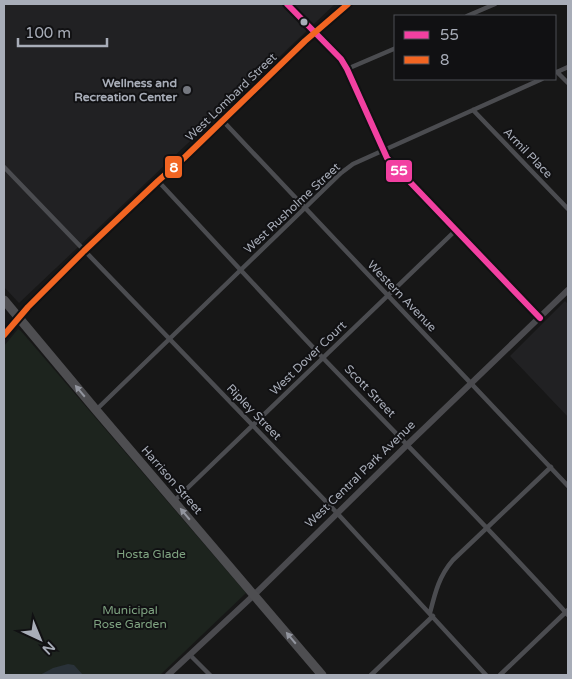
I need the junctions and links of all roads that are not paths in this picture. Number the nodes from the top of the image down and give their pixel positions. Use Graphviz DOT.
graph roads {
  1 [pos="287,4"];
  2 [pos="348,4"];
  3 [pos="496,4"];
  4 [pos="469,15"];
  5 [pos="315,32"];
  6 [pos="394,49"];
  7 [pos="568,67"];
  8 [pos="347,69"];
  9 [pos="557,72"];
  10 [pos="540,80"];
  11 [pos="568,83"];
  12 [pos="473,110"];
  13 [pos="223,120"];
  14 [pos="382,150"];
  15 [pos="4,167"];
  16 [pos="158,181"];
  17 [pos="305,208"];
  18 [pos="568,209"];
  19 [pos="456,230"];
  20 [pos="84,251"];
  21 [pos="240,270"];
  22 [pos="567,293"];
  23 [pos="387,296"];
  24 [pos="4,300"];
  25 [pos="19,317"];
  26 [pos="540,318"];
  27 [pos="4,335"];
  28 [pos="169,339"];
  29 [pos="323,358"];
  30 [pos="471,383"];
  31 [pos="96,410"];
  32 [pos="253,424"];
  33 [pos="408,444"];
  34 [pos="551,467"];
  35 [pos="568,486"];
  36 [pos="174,501"];
  37 [pos="337,513"];
  38 [pos="487,528"];
  39 [pos="254,594"];
  40 [pos="567,612"];
  41 [pos="431,614"];
  42 [pos="190,654"];
  43 [pos="168,675"];
  44 [pos="210,675"];
  45 [pos="322,675"];
  46 [pos="371,675"];
  47 [pos="486,675"];
  48 [pos="500,675"];
  1 -- 5 [label="main road"];
  2 -- 5 [label="main road, West Lombard Street"];
  3 -- 4 [label="street"];
  5 -- 8 [label="street"];
  5 -- 13 [label="main road, West Lombard Street"];
  6 -- 8 [label="street"];
  7 -- 9 [label="street"];
  8 -- 14 [label="street"];
  9 -- 11 [label="street"];
  10 -- 12 [label="street, West Rusholme Street"];
  12 -- 14 [label="street, West Rusholme Street"];
  12 -- 18 [label="street, Armil Place"];
  13 -- 16 [label="main road, West Lombard Street"];
  13 -- 17 [label="street, Western Avenue"];
  14 -- 17 [label="street, West Rusholme Street"];
  14 -- 19 [label="street"];
  15 -- 20 [label="street, Ripley Street"];
  16 -- 20 [label="main road, West Lombard Street"];
  16 -- 21 [label="street, Scott Street"];
  17 -- 21 [label="street, West Rusholme Street"];
  17 -- 23 [label="street, Western Avenue"];
  19 -- 23 [label="street, West Dover Court"];
  19 -- 26 [label="street"];
  20 -- 25 [label="main road, West Lombard Street"];
  20 -- 28 [label="street, Ripley Street"];
  21 -- 28 [label="street, West Rusholme Street"];
  21 -- 29 [label="street, Scott Street"];
  22 -- 26 [label="main road, West Central Park Avenue"];
  23 -- 29 [label="street, West Dover Court"];
  23 -- 30 [label="street, Western Avenue"];
  24 -- 25 [label="highway, Harrison Street"];
  25 -- 27 [label="main road, West Lombard Street"];
  31 -- 25 [label="highway, Harrison Street, one-way"];
  26 -- 30 [label="main road, West Central Park Avenue"];
  28 -- 31 [label="street, West Rusholme Street"];
  28 -- 32 [label="street, Ripley Street"];
  29 -- 32 [label="street, West Dover Court"];
  29 -- 33 [label="street, Scott Street"];
  30 -- 33 [label="main road, West Central Park Avenue"];
  30 -- 34 [label="street, Western Avenue"];
  31 -- 36 [label="highway, Harrison Street"];
  32 -- 36 [label="street, West Dover Court"];
  32 -- 37 [label="street, Ripley Street"];
  33 -- 37 [label="main road, West Central Park Avenue"];
  33 -- 38 [label="street, Scott Street"];
  34 -- 35 [label="street, Western Avenue"];
  34 -- 38 [label="street"];
  39 -- 36 [label="highway, Harrison Street, one-way"];
  37 -- 39 [label="main road, West Central Park Avenue"];
  37 -- 41 [label="street, Ripley Street"];
  38 -- 40 [label="street, Scott Street"];
  38 -- 41 [label="street"];
  39 -- 42 [label="main road, West Central Park Avenue"];
  45 -- 39 [label="highway, Harrison Street, one-way"];
  40 -- 48 [label="street"];
  41 -- 46 [label="street"];
  41 -- 47 [label="street, Ripley Street"];
  42 -- 43 [label="main road, West Central Park Avenue"];
  42 -- 44 [label="street"];
}
